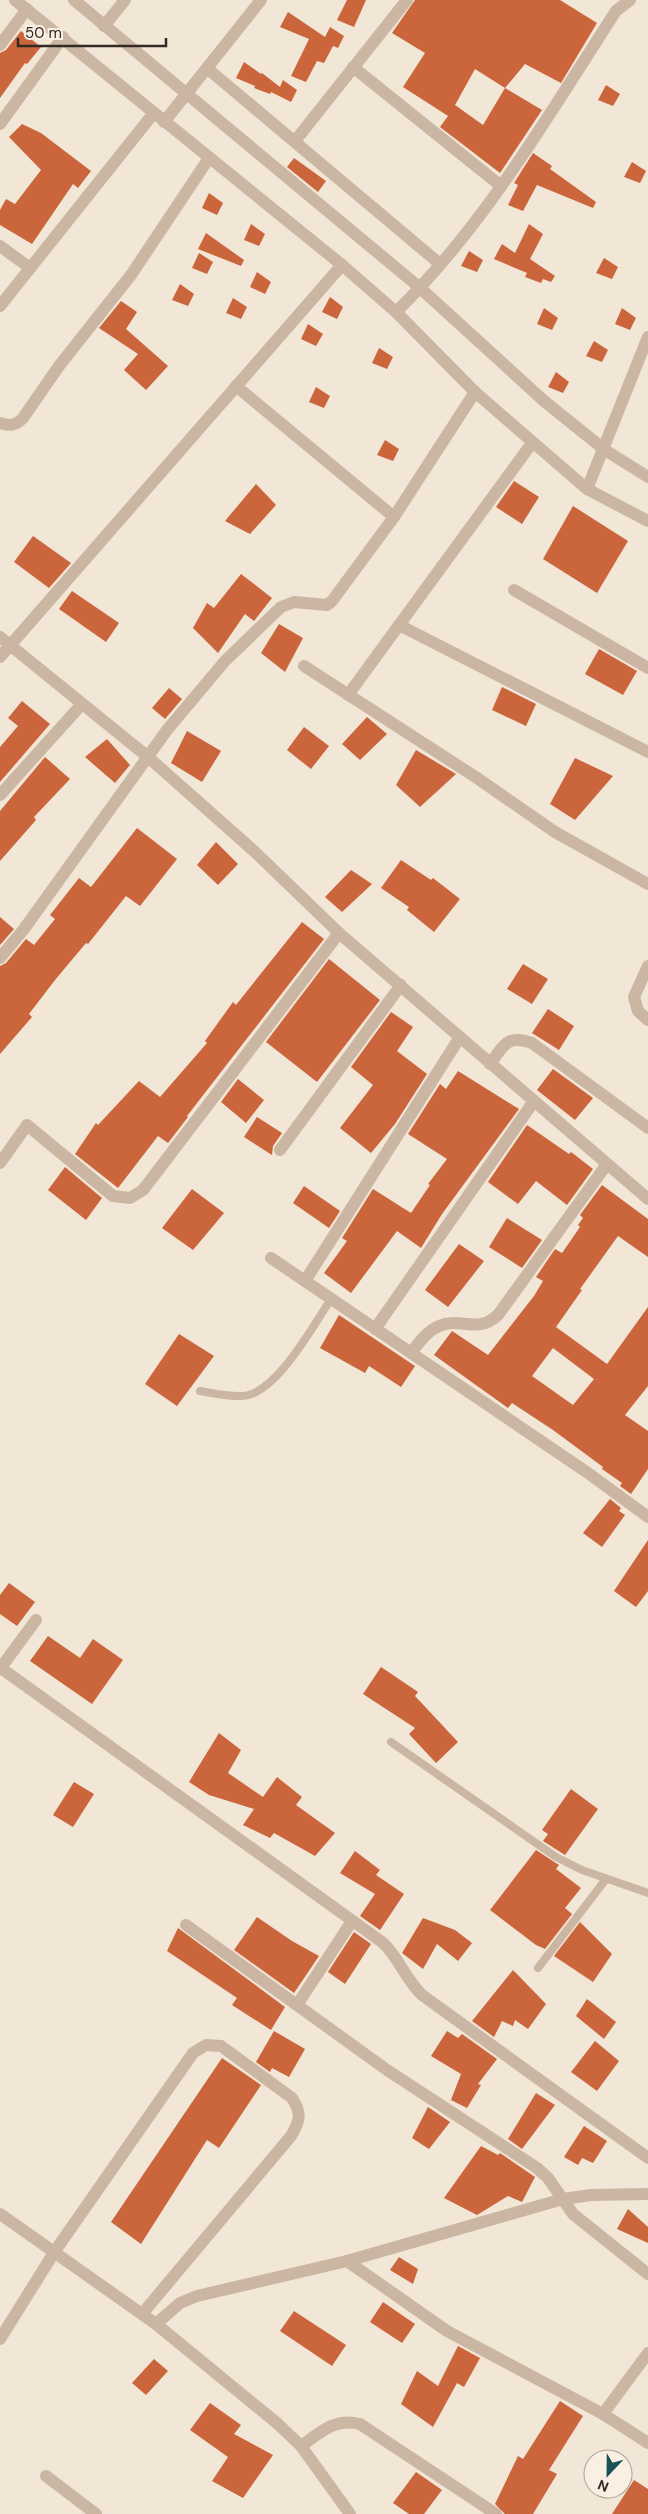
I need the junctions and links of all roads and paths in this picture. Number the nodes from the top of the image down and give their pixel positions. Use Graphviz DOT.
graph roads {
  1 [pos="16,0"];
  2 [pos="74,0"];
  3 [pos="125,0"];
  4 [pos="261,0"];
  5 [pos="407,0"];
  6 [pos="630,0"];
  7 [pos="28,9"];
  8 [pos="104,26"];
  9 [pos="63,37"];
  10 [pos="0,45"];
  11 [pos="353,67"];
  12 [pos="208,69"];
  13 [pos="184,99"];
  14 [pos="153,114"];
  15 [pos="168,118"];
  16 [pos="0,124"];
  17 [pos="295,141"];
  18 [pos="209,158"];
  19 [pos="501,186"];
  20 [pos="0,246"];
  21 [pos="440,264"];
  22 [pos="342,265"];
  23 [pos="30,268"];
  24 [pos="417,289"];
  25 [pos="0,306"];
  26 [pos="399,309"];
  27 [pos="648,337"];
  28 [pos="236,386"];
  29 [pos="475,392"];
  30 [pos="0,423"];
  31 [pos="532,442"];
  32 [pos="603,453"];
  33 [pos="648,477"];
  34 [pos="587,489"];
  35 [pos="394,517"];
  36 [pos="648,521"];
  37 [pos="514,590"];
  38 [pos="399,625"];
  39 [pos="5,641"];
  40 [pos="0,657"];
  41 [pos="304,666"];
  42 [pos="648,668"];
  43 [pos="348,695"];
  44 [pos="82,704"];
  45 [pos="648,752"];
  46 [pos="148,757"];
  47 [pos="0,795"];
  48 [pos="648,884"];
  49 [pos="339,933"];
  50 [pos="0,958"];
  51 [pos="648,966"];
  52 [pos="400,985"];
  53 [pos="648,1020"];
  54 [pos="460,1037"];
  55 [pos="490,1064"];
  56 [pos="534,1102"];
  57 [pos="648,1128"];
  58 [pos="280,1150"];
  59 [pos="0,1162"];
  60 [pos="607,1164"];
  61 [pos="648,1199"];
  62 [pos="271,1258"];
  63 [pos="306,1281"];
  64 [pos="331,1298"];
  65 [pos="375,1329"];
  66 [pos="411,1353"];
  67 [pos="200,1391"];
  68 [pos="648,1517"];
  69 [pos="36,1620"];
  70 [pos="0,1668"];
  71 [pos="391,1742"];
  72 [pos="606,1879"];
  73 [pos="648,1893"];
  74 [pos="352,1922"];
  75 [pos="186,1925"];
  76 [pos="538,1968"];
  77 [pos="297,2005"];
  78 [pos="648,2158"];
  79 [pos="648,2194"];
  80 [pos="563,2198"];
  81 [pos="0,2214"];
  82 [pos="55,2251"];
  83 [pos="347,2261"];
  84 [pos="648,2274"];
  85 [pos="142,2314"];
  86 [pos="156,2324"];
  87 [pos="0,2339"];
  88 [pos="648,2353"];
  89 [pos="603,2414"];
  90 [pos="648,2443"];
  91 [pos="301,2446"];
  92 [pos="46,2476"];
  93 [pos="96,2514"];
  94 [pos="350,2514"];
  95 [pos="496,2514"];
  1 -- 7 [label="street"];
  2 -- 8 [label="street"];
  3 -- 8 [label="street"];
  4 -- 12 [label="street"];
  5 -- 11 [label="street"];
  6 -- 19 [label="street"];
  7 -- 9 [label="street"];
  7 -- 10 [label="street"];
  8 -- 13 [label="street"];
  9 -- 14 [label="street"];
  9 -- 16 [label="street"];
  11 -- 17 [label="street"];
  11 -- 19 [label="street"];
  12 -- 13 [label="street"];
  12 -- 17 [label="street"];
  13 -- 15 [label="street"];
  13 -- 24 [label="street"];
  14 -- 15 [label="street"];
  14 -- 23 [label="street"];
  15 -- 18 [label="street"];
  17 -- 21 [label="street"];
  18 -- 22 [label="street"];
  18 -- 30 [label="street"];
  19 -- 21 [label="street"];
  20 -- 23 [label="street"];
  21 -- 24 [label="street"];
  22 -- 26 [label="street"];
  22 -- 28 [label="street"];
  23 -- 25 [label="street"];
  24 -- 26 [label="street"];
  24 -- 32 [label="street"];
  26 -- 29 [label="street"];
  27 -- 32 [label="street"];
  28 -- 35 [label="street"];
  28 -- 39 [label="street"];
  29 -- 31 [label="street"];
  29 -- 35 [label="street"];
  31 -- 34 [label="street"];
  31 -- 38 [label="street"];
  32 -- 33 [label="street"];
  32 -- 34 [label="street"];
  34 -- 36 [label="street"];
  35 -- 46 [label="street"];
  37 -- 42 [label="street"];
  38 -- 43 [label="street"];
  38 -- 45 [label="street"];
  39 -- 40 [label="street"];
  39 -- 44 [label="street"];
  41 -- 43 [label="street"];
  43 -- 48 [label="street"];
  44 -- 46 [label="street"];
  44 -- 47 [label="street"];
  46 -- 49 [label="street"];
  46 -- 50 [label="street"];
  49 -- 52 [label="street"];
  49 -- 59 [label="street"];
  51 -- 53 [label="street"];
  52 -- 54 [label="street"];
  52 -- 58 [label="street"];
  54 -- 55 [label="street"];
  54 -- 63 [label="street"];
  55 -- 56 [label="street"];
  55 -- 57 [label="street"];
  56 -- 60 [label="street"];
  56 -- 65 [label="street"];
  60 -- 61 [label="street"];
  60 -- 66 [label="street"];
  62 -- 63 [label="street"];
  63 -- 64 [label="street"];
  64 -- 65 [label="street"];
  64 -- 67 [label="lane"];
  65 -- 66 [label="street"];
  66 -- 68 [label="street"];
  69 -- 70 [label="street"];
  70 -- 74 [label="street"];
  71 -- 72 [label="lane"];
  72 -- 73 [label="lane"];
  72 -- 76 [label="lane"];
  74 -- 77 [label="street"];
  74 -- 78 [label="street"];
  75 -- 77 [label="street"];
  77 -- 80 [label="street"];
  79 -- 80 [label="street"];
  80 -- 83 [label="street"];
  80 -- 84 [label="street"];
  81 -- 82 [label="street"];
  82 -- 85 [label="street"];
  82 -- 85 [label="street"];
  82 -- 87 [label="street"];
  83 -- 86 [label="street"];
  83 -- 89 [label="street"];
  85 -- 86 [label="street"];
  86 -- 91 [label="street"];
  88 -- 89 [label="street"];
  89 -- 90 [label="street"];
  91 -- 94 [label="street"];
  91 -- 95 [label="street"];
  92 -- 93 [label="street"];
}
